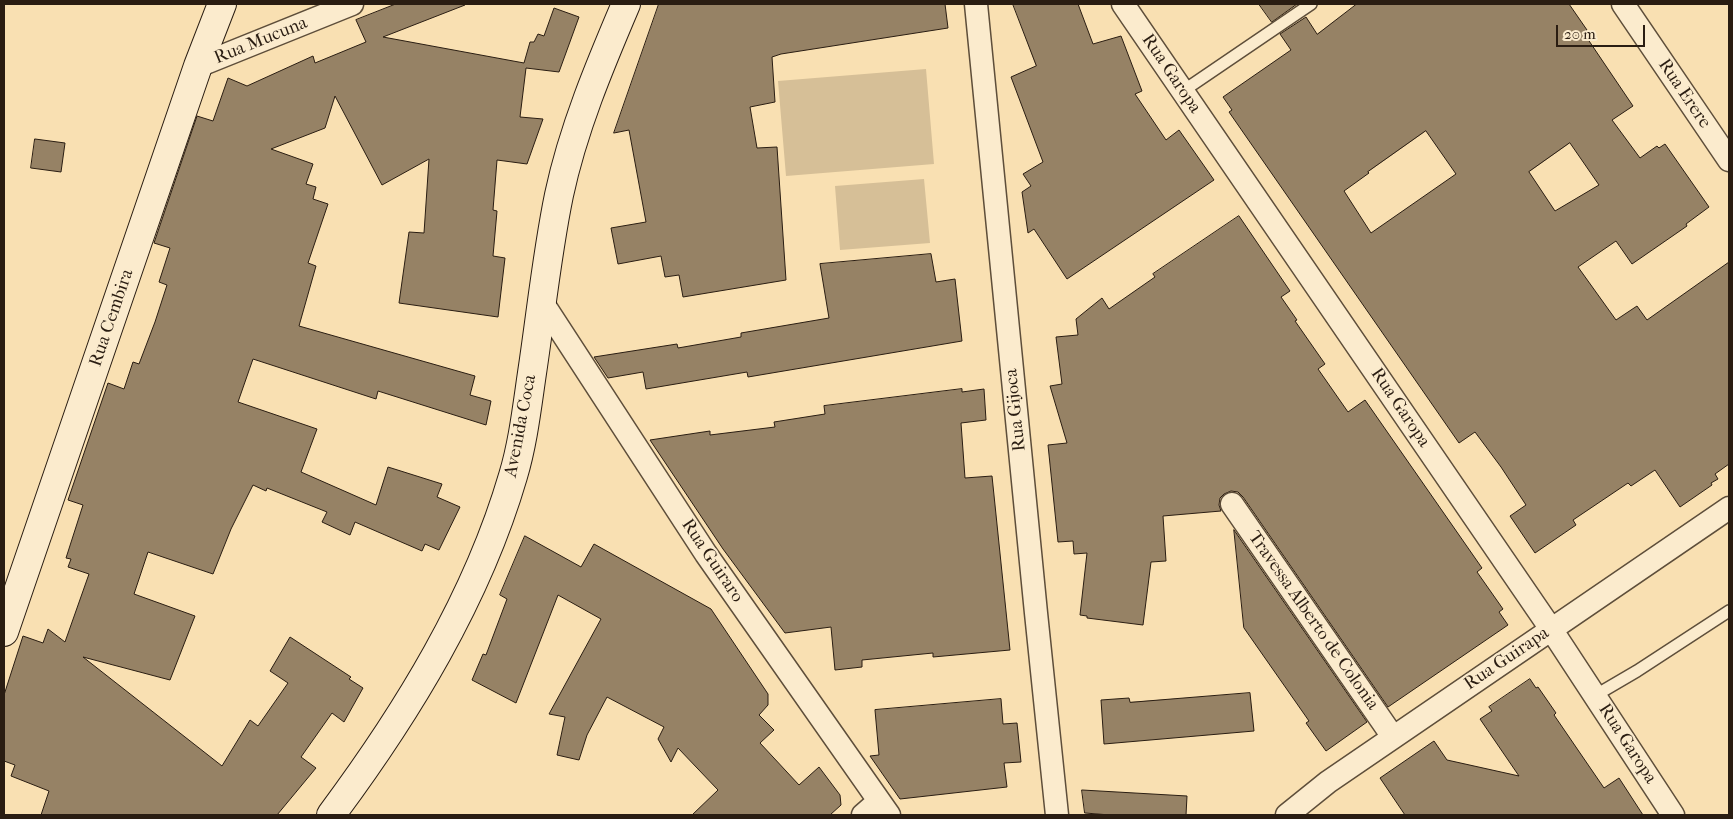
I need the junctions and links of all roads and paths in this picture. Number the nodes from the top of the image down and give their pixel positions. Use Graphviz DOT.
graph roads {
  1 [pos="222,4"];
  2 [pos="352,4"];
  3 [pos="626,4"];
  4 [pos="976,4"];
  5 [pos="1123,4"];
  6 [pos="1311,4"];
  7 [pos="1623,4"];
  8 [pos="198,66"];
  9 [pos="1183,91"];
  10 [pos="1729,160"];
  11 [pos="542,302"];
  12 [pos="1232,504"];
  13 [pos="1729,508"];
  14 [pos="1729,611"];
  15 [pos="1551,629"];
  16 [pos="4,632"];
  17 [pos="1596,695"];
  18 [pos="1393,737"];
  19 [pos="877,810"];
  20 [pos="1293,813"];
  21 [pos="331,815"];
  22 [pos="1058,815"];
  23 [pos="1673,815"];
  1 -- 8 [label="street, Rua Cembira"];
  2 -- 8 [label="street, Rua Mucuna"];
  3 -- 11 [label="street, Avenida Coca"];
  4 -- 22 [label="street, Rua Gijoca"];
  5 -- 9 [label="street, Rua Garopa"];
  6 -- 9 [label="lane"];
  7 -- 10 [label="street, Rua Erere"];
  8 -- 16 [label="street, Rua Cembira"];
  9 -- 15 [label="street, Rua Garopa"];
  11 -- 19 [label="street, Rua Guiraro"];
  11 -- 21 [label="street, Avenida Coca"];
  12 -- 18 [label="street, Travessa Alberto de Colonia"];
  13 -- 15 [label="street, Rua Guirapa"];
  14 -- 17 [label="lane"];
  15 -- 17 [label="street, Rua Garopa"];
  15 -- 18 [label="street, Rua Guirapa"];
  17 -- 23 [label="street, Rua Garopa"];
  18 -- 20 [label="street, Rua Guirapa"];
}
